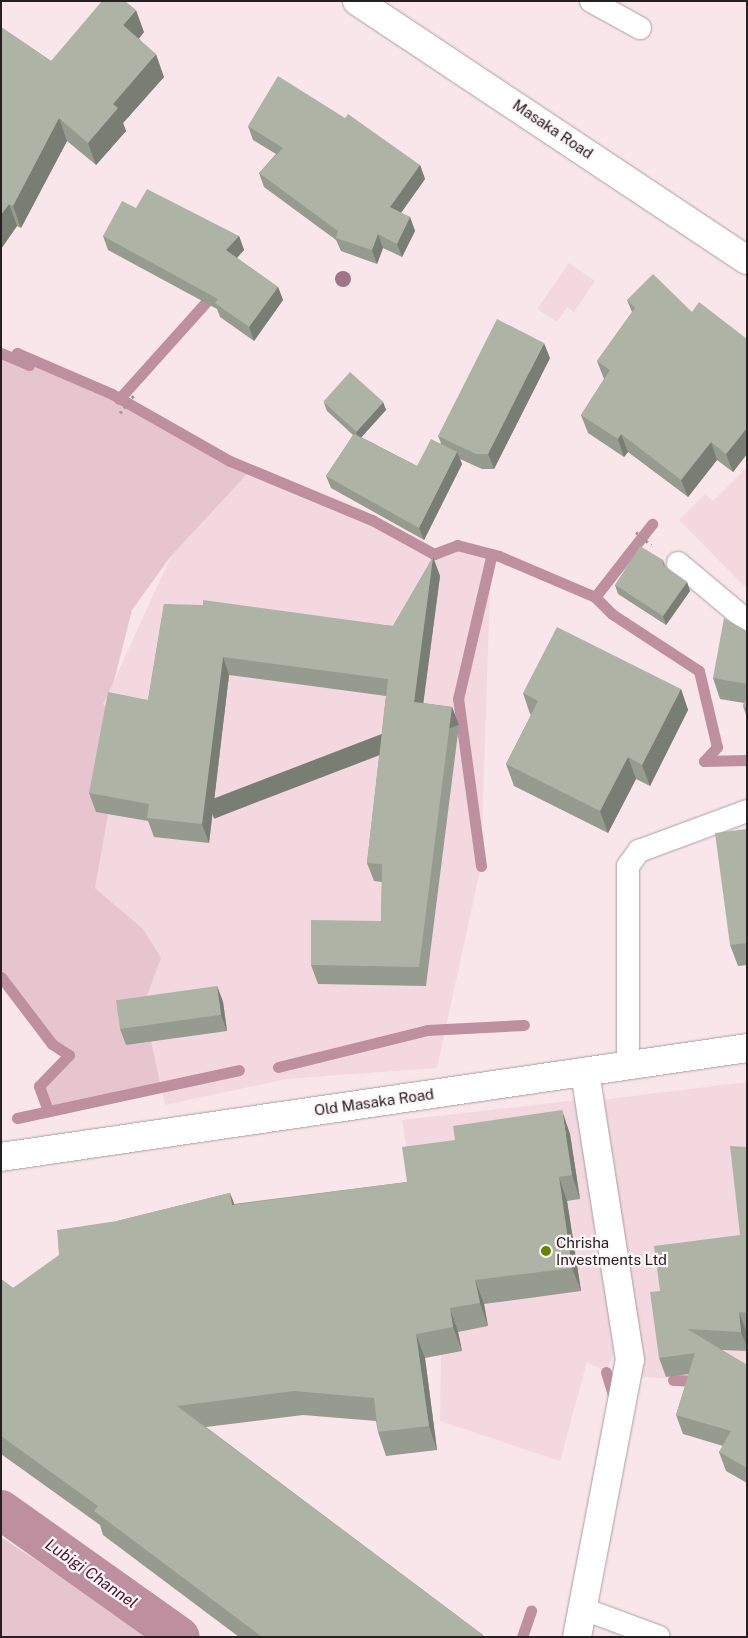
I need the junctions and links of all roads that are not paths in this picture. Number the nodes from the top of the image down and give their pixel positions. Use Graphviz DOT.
graph roads {
  1 [pos="357,1"];
  2 [pos="591,1"];
  3 [pos="640,28"];
  4 [pos="747,260"];
  5 [pos="678,563"];
  6 [pos="747,622"];
  7 [pos="747,811"];
  8 [pos="747,1048"];
  9 [pos="628,1066"];
  10 [pos="585,1072"];
  11 [pos="1,1157"];
  12 [pos="581,1608"];
  13 [pos="577,1637"];
  14 [pos="659,1637"];
  1 -- 4 [label="main road, Masaka Road"];
  2 -- 3 [label="lane"];
  5 -- 6 [label="lane"];
  7 -- 9 [label="lane"];
  8 -- 9 [label="main road, Old Masaka Road"];
  9 -- 10 [label="main road, Old Masaka Road"];
  10 -- 11 [label="main road, Old Masaka Road"];
  10 -- 12 [label="main road"];
  12 -- 13 [label="main road"];
  12 -- 14 [label="lane"];
}
